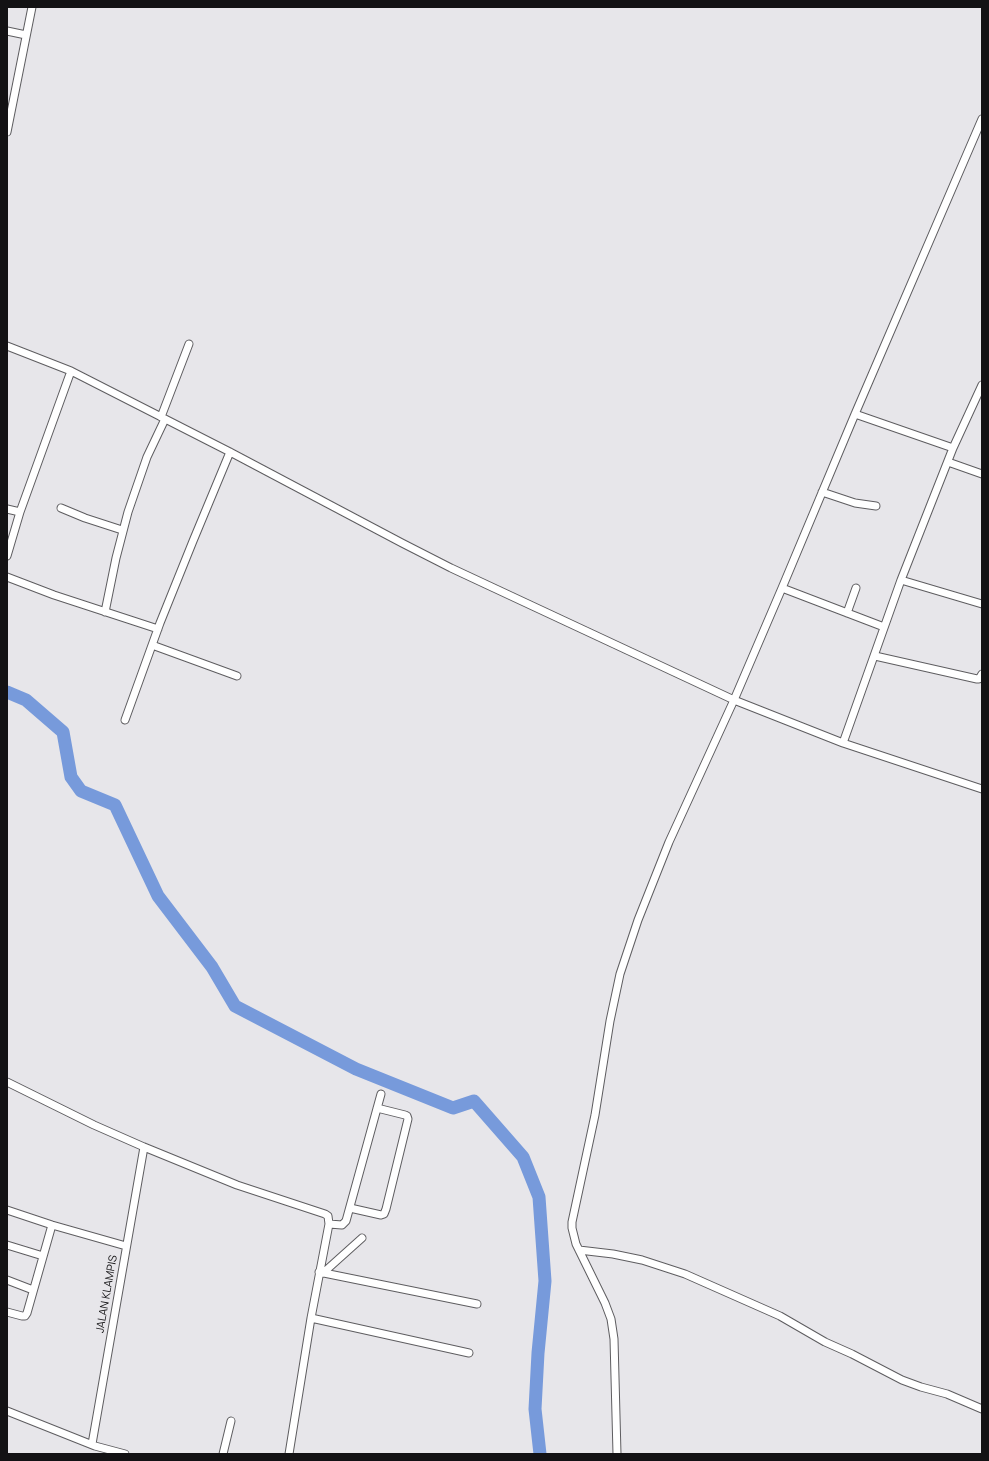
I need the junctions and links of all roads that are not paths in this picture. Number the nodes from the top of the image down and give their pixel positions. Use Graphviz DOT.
graph roads {
  1 [pos="32,7"];
  2 [pos="7,31"];
  3 [pos="26,35"];
  4 [pos="982,119"];
  5 [pos="7,130"];
  6 [pos="189,344"];
  7 [pos="7,346"];
  8 [pos="72,371"];
  9 [pos="982,385"];
  10 [pos="855,414"];
  11 [pos="163,418"];
  12 [pos="953,448"];
  13 [pos="230,452"];
  14 [pos="948,462"];
  15 [pos="982,474"];
  16 [pos="822,492"];
  17 [pos="876,506"];
  18 [pos="7,508"];
  19 [pos="61,508"];
  20 [pos="20,512"];
  21 [pos="122,530"];
  22 [pos="9,546"];
  23 [pos="7,556"];
  24 [pos="7,577"];
  25 [pos="901,580"];
  26 [pos="782,588"];
  27 [pos="856,588"];
  28 [pos="982,604"];
  29 [pos="105,612"];
  30 [pos="847,613"];
  31 [pos="884,627"];
  32 [pos="158,629"];
  33 [pos="152,645"];
  34 [pos="875,656"];
  35 [pos="982,674"];
  36 [pos="237,676"];
  37 [pos="734,700"];
  38 [pos="125,720"];
  39 [pos="843,743"];
  40 [pos="982,789"];
  41 [pos="7,1082"];
  42 [pos="381,1094"];
  43 [pos="377,1108"];
  44 [pos="144,1147"];
  45 [pos="350,1208"];
  46 [pos="7,1210"];
  47 [pos="329,1224"];
  48 [pos="52,1225"];
  49 [pos="362,1238"];
  50 [pos="7,1245"];
  51 [pos="126,1246"];
  52 [pos="579,1250"];
  53 [pos="43,1256"];
  54 [pos="321,1272"];
  55 [pos="7,1280"];
  56 [pos="33,1290"];
  57 [pos="477,1304"];
  58 [pos="7,1312"];
  59 [pos="311,1318"];
  60 [pos="470,1353"];
  61 [pos="982,1409"];
  62 [pos="7,1411"];
  63 [pos="230,1421"];
  64 [pos="93,1445"];
  65 [pos="93,1454"];
  66 [pos="125,1454"];
  67 [pos="223,1454"];
  68 [pos="289,1454"];
  69 [pos="617,1454"];
  1 -- 3 [label="street"];
  2 -- 3 [label="street"];
  3 -- 5 [label="street"];
  4 -- 10 [label="street"];
  6 -- 11 [label="street"];
  7 -- 8 [label="street"];
  8 -- 11 [label="street"];
  8 -- 20 [label="street"];
  9 -- 12 [label="street"];
  10 -- 12 [label="street"];
  10 -- 16 [label="street"];
  11 -- 13 [label="street"];
  11 -- 21 [label="street"];
  12 -- 14 [label="street"];
  13 -- 32 [label="street"];
  13 -- 37 [label="street"];
  14 -- 15 [label="street"];
  14 -- 25 [label="street"];
  16 -- 17 [label="street"];
  16 -- 26 [label="street"];
  18 -- 20 [label="street"];
  19 -- 21 [label="street"];
  20 -- 22 [label="street"];
  21 -- 29 [label="street"];
  22 -- 23 [label="street"];
  24 -- 29 [label="street"];
  25 -- 28 [label="street"];
  25 -- 31 [label="street"];
  26 -- 30 [label="street"];
  26 -- 37 [label="street"];
  27 -- 30 [label="street"];
  29 -- 32 [label="street"];
  30 -- 31 [label="street"];
  31 -- 34 [label="street"];
  32 -- 33 [label="street"];
  33 -- 36 [label="street"];
  33 -- 38 [label="street"];
  34 -- 35 [label="street"];
  34 -- 39 [label="street"];
  37 -- 39 [label="street"];
  37 -- 52 [label="street"];
  39 -- 40 [label="street"];
  41 -- 44 [label="street"];
  42 -- 43 [label="street"];
  43 -- 45 [label="street"];
  43 -- 45 [label="street"];
  44 -- 47 [label="street"];
  44 -- 51 [label="street, JALAN KLAMPIS"];
  45 -- 47 [label="street"];
  46 -- 48 [label="street"];
  47 -- 54 [label="street"];
  48 -- 51 [label="street"];
  48 -- 53 [label="street"];
  49 -- 54 [label="street"];
  50 -- 53 [label="street"];
  51 -- 64 [label="street, JALAN KLAMPIS"];
  52 -- 61 [label="street"];
  52 -- 69 [label="street"];
  53 -- 56 [label="street"];
  54 -- 57 [label="street"];
  54 -- 59 [label="street"];
  55 -- 56 [label="street"];
  56 -- 58 [label="street"];
  59 -- 60 [label="street"];
  59 -- 68 [label="street"];
  62 -- 64 [label="street"];
  63 -- 67 [label="street"];
  64 -- 65 [label="street, JALAN KLAMPIS"];
  64 -- 66 [label="street"];
}
